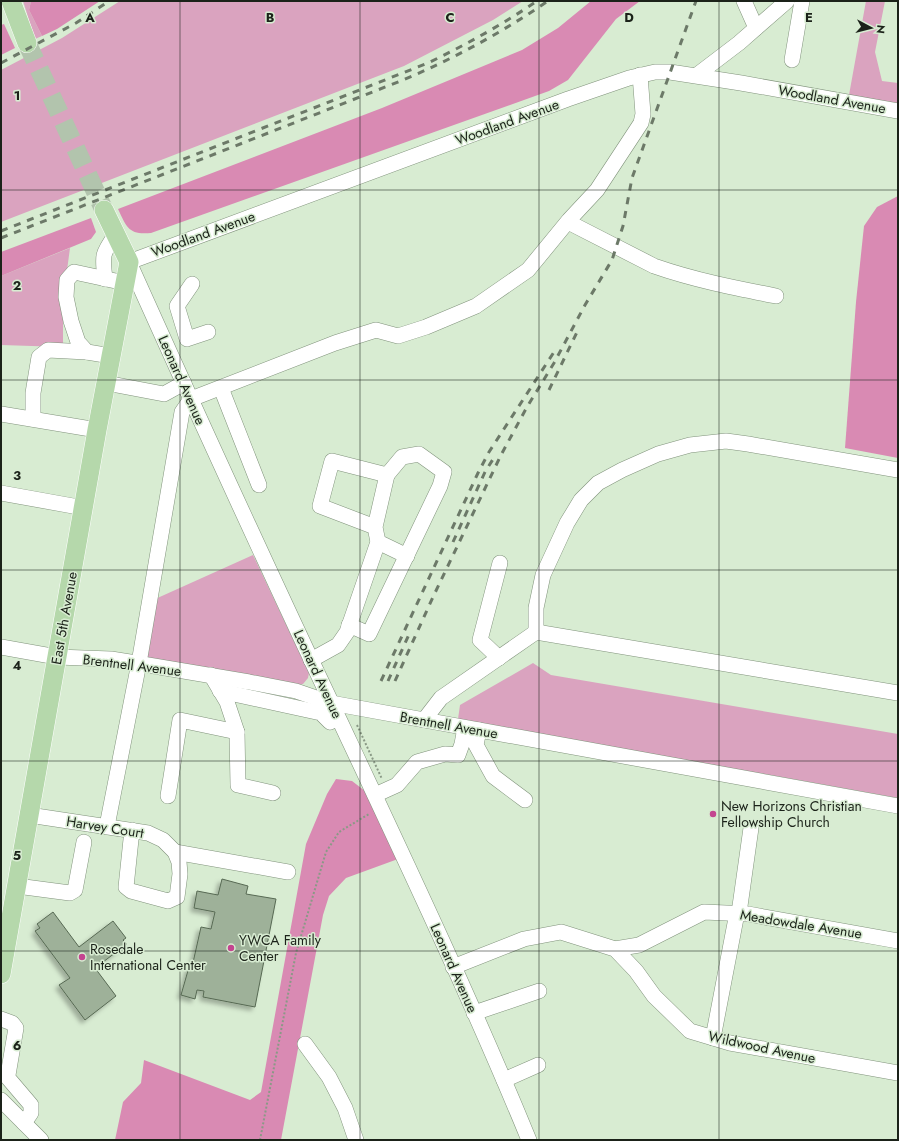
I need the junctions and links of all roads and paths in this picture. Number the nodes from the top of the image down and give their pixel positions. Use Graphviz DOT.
graph roads {
  1 [pos="11,1"];
  2 [pos="744,1"];
  3 [pos="787,1"];
  4 [pos="802,1"];
  5 [pos="756,28"];
  6 [pos="27,43"];
  7 [pos="792,60"];
  8 [pos="696,75"];
  9 [pos="640,76"];
  10 [pos="898,111"];
  11 [pos="104,210"];
  12 [pos="568,222"];
  13 [pos="116,234"];
  14 [pos="128,262"];
  15 [pos="105,279"];
  16 [pos="125,283"];
  17 [pos="192,284"];
  18 [pos="776,296"];
  19 [pos="182,324"];
  20 [pos="160,330"];
  21 [pos="208,332"];
  22 [pos="87,352"];
  23 [pos="111,356"];
  24 [pos="106,383"];
  25 [pos="184,383"];
  26 [pos="221,388"];
  27 [pos="191,399"];
  28 [pos="1,414"];
  29 [pos="33,419"];
  30 [pos="97,430"];
  31 [pos="898,470"];
  32 [pos="387,476"];
  33 [pos="259,485"];
  34 [pos="1,493"];
  35 [pos="84,508"];
  36 [pos="375,527"];
  37 [pos="378,542"];
  38 [pos="407,556"];
  39 [pos="500,563"];
  40 [pos="349,625"];
  41 [pos="536,632"];
  42 [pos="1,647"];
  43 [pos="57,657"];
  44 [pos="498,658"];
  45 [pos="311,660"];
  46 [pos="139,663"];
  47 [pos="211,675"];
  48 [pos="220,691"];
  49 [pos="296,691"];
  50 [pos="898,693"];
  51 [pos="331,704"];
  52 [pos="292,707"];
  53 [pos="343,712"];
  54 [pos="424,720"];
  55 [pos="472,729"];
  56 [pos="237,732"];
  57 [pos="273,793"];
  58 [pos="168,796"];
  59 [pos="381,797"];
  60 [pos="525,800"];
  61 [pos="898,806"];
  62 [pos="30,815"];
  63 [pos="107,826"];
  64 [pos="751,828"];
  65 [pos="132,830"];
  66 [pos="84,842"];
  67 [pos="175,852"];
  68 [pos="288,872"];
  69 [pos="17,886"];
  70 [pos="7,904"];
  71 [pos="738,914"];
  72 [pos="898,941"];
  73 [pos="615,949"];
  74 [pos="453,967"];
  75 [pos="1,974"];
  76 [pos="539,991"];
  77 [pos="474,1013"];
  78 [pos="1,1019"];
  79 [pos="713,1038"];
  80 [pos="305,1044"];
  81 [pos="538,1065"];
  82 [pos="898,1074"];
  83 [pos="504,1080"];
  84 [pos="1,1100"];
  85 [pos="24,1123"];
  86 [pos="41,1140"];
  87 [pos="260,1140"];
  88 [pos="356,1140"];
  89 [pos="528,1140"];
  1 -- 6 [label="main road"];
  2 -- 5 [label="street"];
  3 -- 5 [label="street"];
  4 -- 7 [label="street"];
  5 -- 8 [label="street"];
  8 -- 9 [label="street, Woodland Avenue"];
  8 -- 10 [label="street, Woodland Avenue"];
  9 -- 12 [label="street"];
  9 -- 14 [label="street, Woodland Avenue"];
  11 -- 13 [label="main road, Leonard Avenue"];
  12 -- 18 [label="street"];
  12 -- 26 [label="street"];
  13 -- 14 [label="main road, Leonard Avenue"];
  13 -- 15 [label="street"];
  14 -- 16 [label="main road, East 5th Avenue"];
  14 -- 20 [label="street, Leonard Avenue"];
  15 -- 16 [label="street"];
  15 -- 22 [label="street"];
  16 -- 23 [label="main road, East 5th Avenue"];
  17 -- 19 [label="street"];
  19 -- 20 [label="street"];
  19 -- 21 [label="street"];
  20 -- 25 [label="street, Leonard Avenue"];
  22 -- 23 [label="street"];
  22 -- 29 [label="street"];
  23 -- 24 [label="main road, East 5th Avenue"];
  24 -- 25 [label="street"];
  24 -- 30 [label="main road, East 5th Avenue"];
  25 -- 27 [label="street, Leonard Avenue"];
  26 -- 27 [label="street"];
  26 -- 33 [label="street"];
  27 -- 45 [label="street, Leonard Avenue"];
  27 -- 46 [label="street"];
  28 -- 29 [label="street"];
  29 -- 30 [label="street"];
  30 -- 35 [label="main road, East 5th Avenue"];
  31 -- 41 [label="street"];
  32 -- 36 [label="street"];
  32 -- 36 [label="street"];
  32 -- 38 [label="street"];
  34 -- 35 [label="street"];
  35 -- 43 [label="main road, East 5th Avenue"];
  36 -- 37 [label="street"];
  37 -- 38 [label="street"];
  37 -- 40 [label="street"];
  38 -- 40 [label="street"];
  39 -- 44 [label="street"];
  40 -- 45 [label="street"];
  41 -- 44 [label="street"];
  41 -- 50 [label="street"];
  42 -- 43 [label="street, Brentnell Avenue"];
  43 -- 46 [label="street, Brentnell Avenue"];
  43 -- 62 [label="main road, East 5th Avenue"];
  44 -- 54 [label="street"];
  45 -- 51 [label="street, Leonard Avenue"];
  46 -- 47 [label="street, Brentnell Avenue"];
  46 -- 63 [label="street"];
  47 -- 48 [label="street"];
  47 -- 49 [label="street, Brentnell Avenue"];
  48 -- 52 [label="street"];
  48 -- 56 [label="street"];
  49 -- 51 [label="street, Brentnell Avenue"];
  49 -- 52 [label="street"];
  51 -- 53 [label="street, Brentnell Avenue"];
  52 -- 53 [label="street"];
  53 -- 54 [label="street, Brentnell Avenue"];
  53 -- 59 [label="street, Leonard Avenue"];
  53 -- 59 [label="path"];
  54 -- 55 [label="street, Brentnell Avenue"];
  55 -- 59 [label="street"];
  55 -- 60 [label="street"];
  55 -- 61 [label="street, Brentnell Avenue"];
  56 -- 57 [label="street"];
  56 -- 58 [label="street"];
  59 -- 74 [label="street, Leonard Avenue"];
  59 -- 87 [label="path"];
  62 -- 63 [label="street, Harvey Court"];
  62 -- 69 [label="main road, East 5th Avenue"];
  63 -- 65 [label="street, Harvey Court"];
  64 -- 71 [label="street"];
  65 -- 67 [label="street, Harvey Court"];
  65 -- 67 [label="street"];
  66 -- 69 [label="street"];
  67 -- 68 [label="street"];
  69 -- 70 [label="main road, East 5th Avenue"];
  70 -- 75 [label="main road, East 5th Avenue"];
  71 -- 72 [label="street, Meadowdale Avenue"];
  71 -- 73 [label="street, Meadowdale Avenue"];
  71 -- 79 [label="street"];
  73 -- 74 [label="street, Wildwood Avenue"];
  73 -- 79 [label="street, Wildwood Avenue"];
  74 -- 77 [label="street, Leonard Avenue"];
  76 -- 77 [label="street"];
  77 -- 83 [label="street, Leonard Avenue"];
  78 -- 85 [label="street"];
  79 -- 82 [label="street, Wildwood Avenue"];
  80 -- 88 [label="street"];
  81 -- 83 [label="street"];
  83 -- 89 [label="street, Leonard Avenue"];
  84 -- 85 [label="street"];
  85 -- 86 [label="street"];
}
